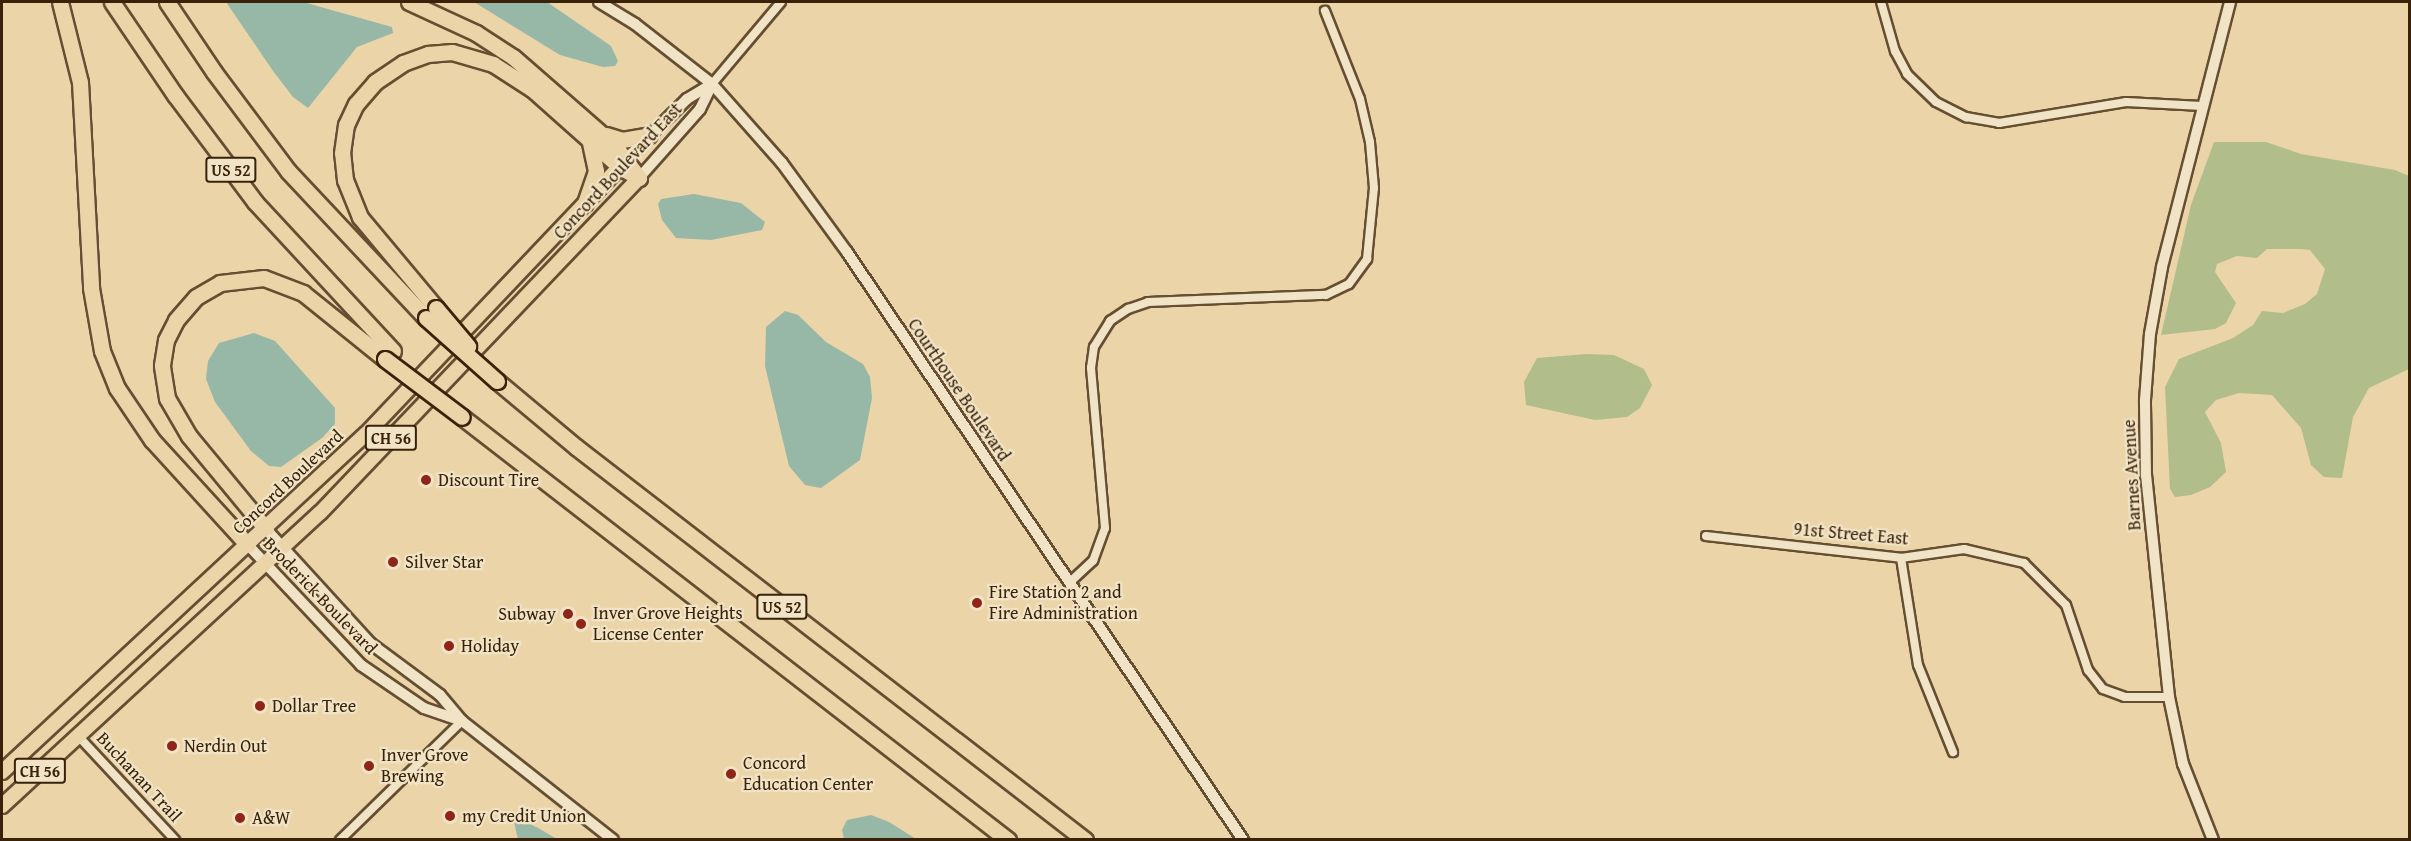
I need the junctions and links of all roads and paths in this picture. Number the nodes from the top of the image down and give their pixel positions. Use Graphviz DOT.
graph roads {
  1 [pos="60,2"];
  2 [pos="112,2"];
  3 [pos="167,2"];
  4 [pos="409,2"];
  5 [pos="599,2"];
  6 [pos="781,2"];
  7 [pos="1881,2"];
  8 [pos="2230,2"];
  9 [pos="1325,11"];
  10 [pos="711,84"];
  11 [pos="2202,106"];
  12 [pos="593,134"];
  13 [pos="649,135"];
  14 [pos="624,162"];
  15 [pos="639,178"];
  16 [pos="585,203"];
  17 [pos="431,313"];
  18 [pos="389,355"];
  19 [pos="266,529"];
  20 [pos="1706,536"];
  21 [pos="248,545"];
  22 [pos="283,549"];
  23 [pos="1901,558"];
  24 [pos="266,565"];
  25 [pos="1069,583"];
  26 [pos="2169,697"];
  27 [pos="462,722"];
  28 [pos="79,737"];
  29 [pos="1953,752"];
  30 [pos="2,772"];
  31 [pos="2,806"];
  32 [pos="175,840"];
  33 [pos="339,840"];
  34 [pos="613,840"];
  35 [pos="1008,840"];
  36 [pos="1085,840"];
  37 [pos="1243,840"];
  38 [pos="2213,840"];
  1 -- 21 [label="highway"];
  2 -- 18 [label="highway, US 52"];
  3 -- 17 [label="highway, US 52"];
  4 -- 12 [label="highway"];
  5 -- 10 [label="street, Courthouse Boulevard"];
  6 -- 10 [label="street"];
  7 -- 11 [label="street"];
  8 -- 11 [label="street, Barnes Avenue"];
  9 -- 25 [label="street"];
  10 -- 13 [label="street, Concord Boulevard East"];
  10 -- 15 [label="street, Concord Boulevard East"];
  10 -- 25 [label="street, Courthouse Boulevard"];
  11 -- 26 [label="street, Barnes Avenue"];
  12 -- 13 [label="highway"];
  12 -- 14 [label="highway"];
  12 -- 16 [label="highway"];
  12 -- 17 [label="highway"];
  13 -- 14 [label="street, Concord Boulevard East"];
  14 -- 15 [label="highway"];
  14 -- 16 [label="main road, Concord Boulevard East / CH 56"];
  15 -- 22 [label="main road, Concord Boulevard East / CH 56"];
  16 -- 19 [label="main road, Concord Boulevard / CH 56"];
  17 -- 36 [label="highway, US 52, bridge"];
  18 -- 19 [label="highway"];
  18 -- 35 [label="highway, US 52, bridge"];
  19 -- 21 [label="main road, Concord Boulevard / CH 56"];
  19 -- 22 [label="street, Broderick Boulevard"];
  20 -- 23 [label="street, 91st Street East"];
  21 -- 24 [label="street, Broderick Boulevard"];
  21 -- 30 [label="main road, Concord Boulevard / CH 56"];
  22 -- 24 [label="main road, CH 56"];
  22 -- 27 [label="street, Broderick Boulevard"];
  23 -- 26 [label="street, 91st Street East"];
  23 -- 29 [label="street"];
  24 -- 27 [label="street, Broderick Boulevard"];
  24 -- 28 [label="main road, CH 56"];
  25 -- 37 [label="street, Courthouse Boulevard"];
  26 -- 38 [label="street, Barnes Avenue"];
  27 -- 33 [label="street"];
  27 -- 34 [label="street, Broderick Boulevard"];
  28 -- 31 [label="main road, CH 56"];
  28 -- 32 [label="street, Buchanan Trail"];
}
